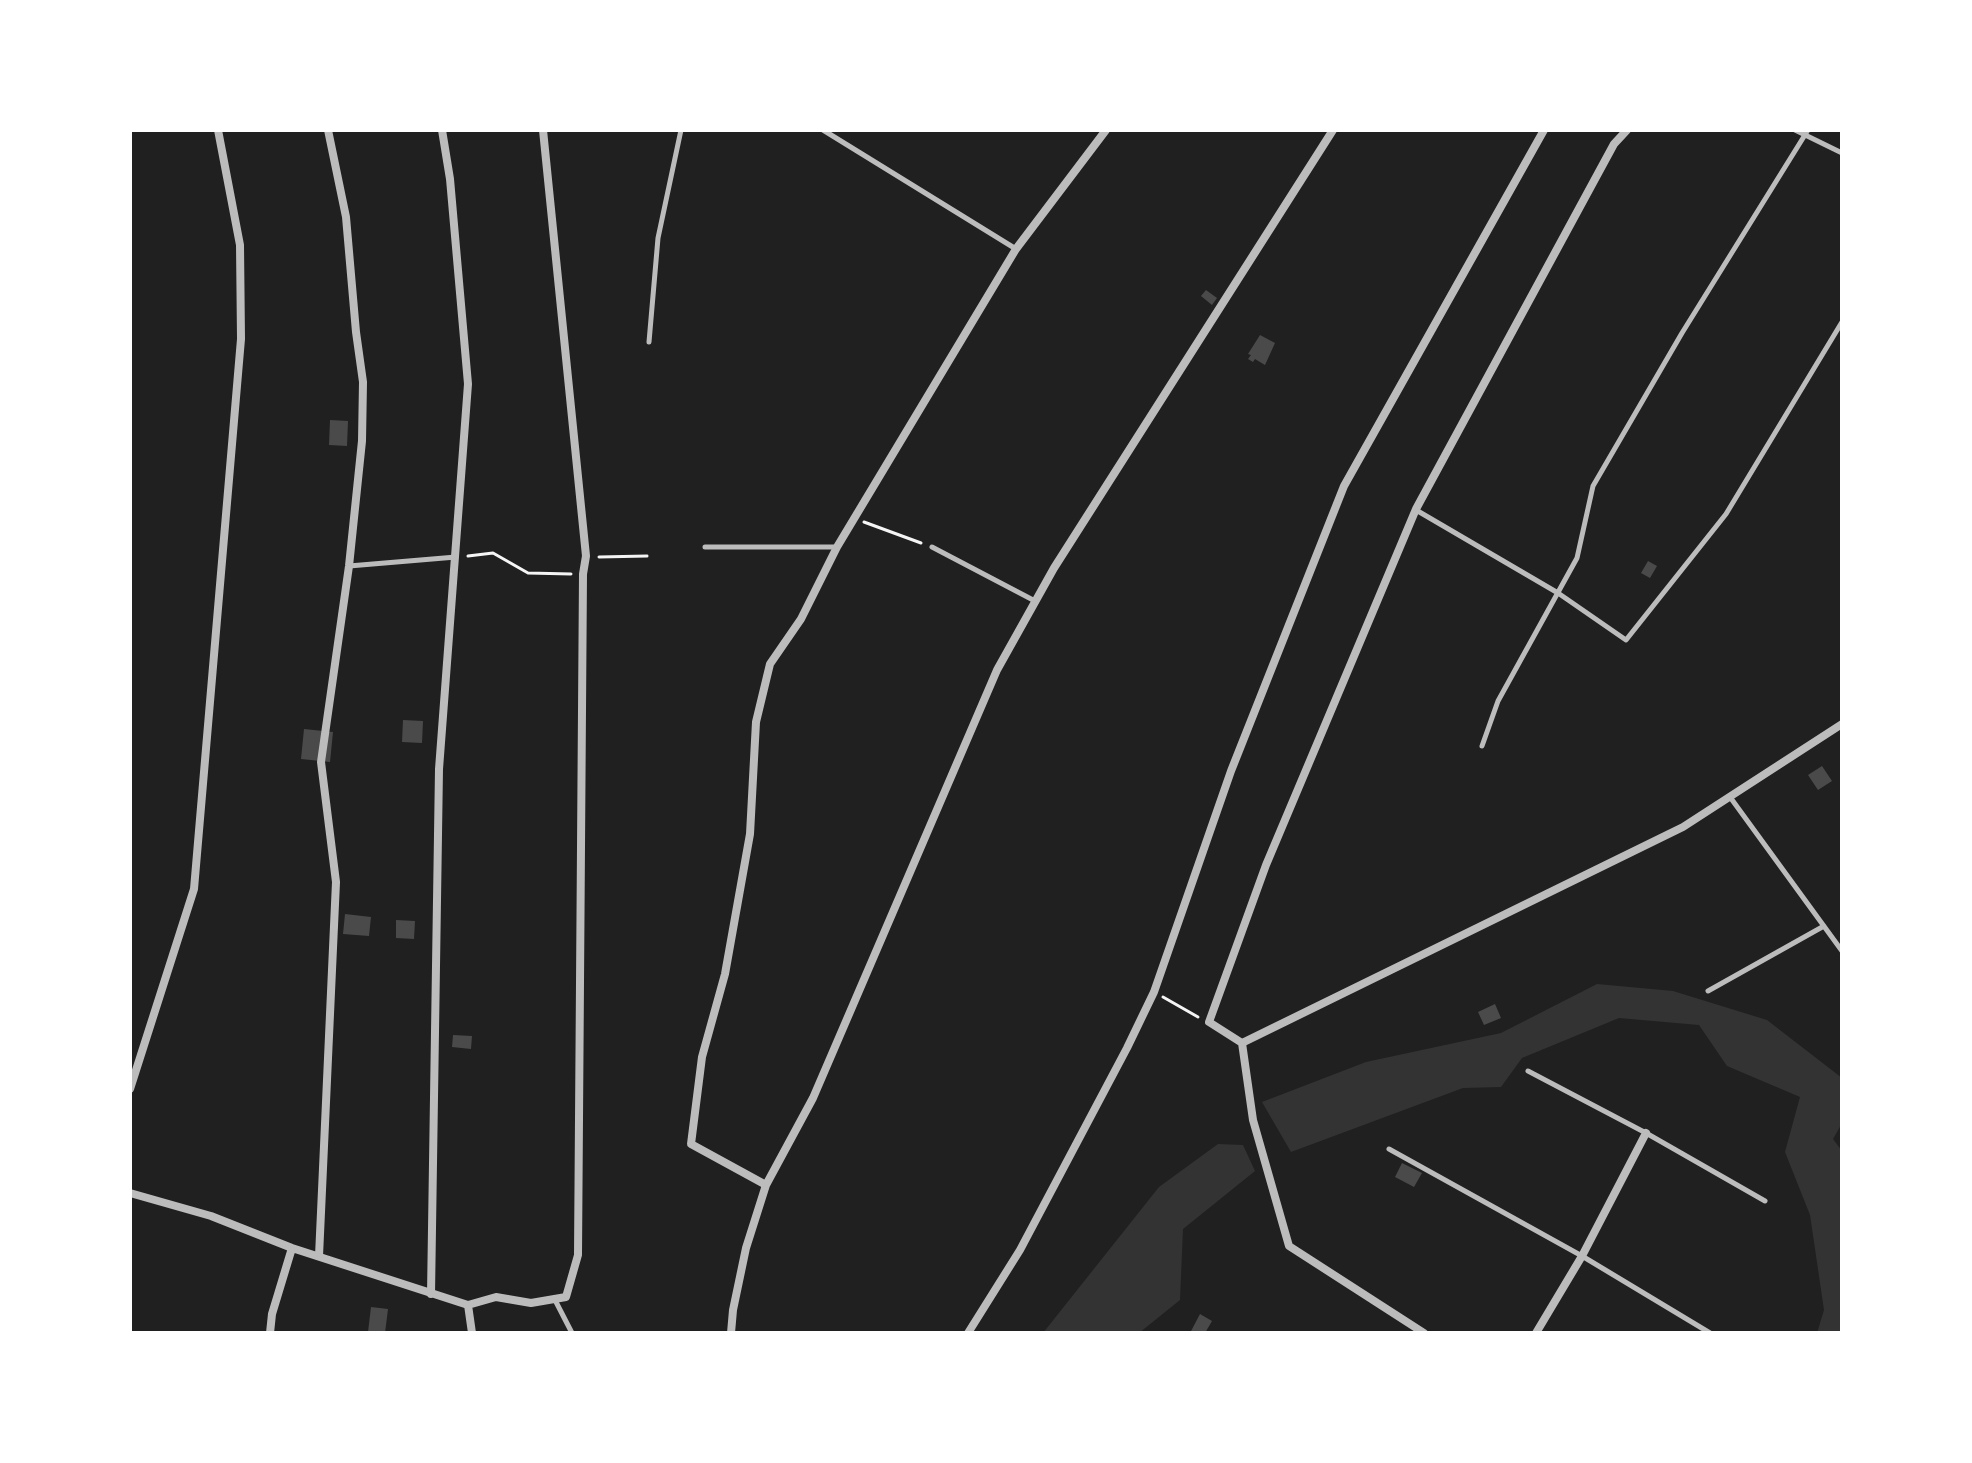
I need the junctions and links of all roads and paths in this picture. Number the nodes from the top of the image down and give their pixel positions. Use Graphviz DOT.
graph roads {
  1 [pos="218,130"];
  2 [pos="328,130"];
  3 [pos="442,130"];
  4 [pos="543,130"];
  5 [pos="681,130"];
  6 [pos="823,130"];
  7 [pos="1106,130"];
  8 [pos="1333,130"];
  9 [pos="1544,130"];
  10 [pos="1627,130"];
  11 [pos="1795,130"];
  12 [pos="1806,132"];
  13 [pos="1842,153"];
  14 [pos="1016,249"];
  15 [pos="1842,322"];
  16 [pos="649,342"];
  17 [pos="1416,509"];
  18 [pos="854,518"];
  19 [pos="705,547"];
  20 [pos="837,547"];
  21 [pos="932,547"];
  22 [pos="647,556"];
  23 [pos="456,557"];
  24 [pos="607,557"];
  25 [pos="349,566"];
  26 [pos="583,574"];
  27 [pos="1558,593"];
  28 [pos="1035,601"];
  29 [pos="1842,724"];
  30 [pos="1482,746"];
  31 [pos="1730,797"];
  32 [pos="1824,926"];
  33 [pos="1842,951"];
  34 [pos="1708,991"];
  35 [pos="1154,992"];
  36 [pos="1209,1022"];
  37 [pos="1242,1043"];
  38 [pos="1528,1071"];
  39 [pos="130,1089"];
  40 [pos="1646,1133"];
  41 [pos="1389,1149"];
  42 [pos="766,1185"];
  43 [pos="130,1193"];
  44 [pos="1765,1201"];
  45 [pos="292,1248"];
  46 [pos="319,1256"];
  47 [pos="1582,1256"];
  48 [pos="431,1294"];
  49 [pos="554,1299"];
  50 [pos="468,1305"];
  51 [pos="270,1333"];
  52 [pos="472,1333"];
  53 [pos="572,1333"];
  54 [pos="731,1333"];
  55 [pos="968,1333"];
  56 [pos="1424,1333"];
  57 [pos="1536,1333"];
  58 [pos="1710,1333"];
  1 -- 39 [label="street"];
  2 -- 25 [label="street"];
  3 -- 23 [label="street"];
  4 -- 26 [label="street"];
  5 -- 16 [label="lane"];
  6 -- 14 [label="lane"];
  7 -- 14 [label="street"];
  8 -- 28 [label="street"];
  9 -- 35 [label="street"];
  10 -- 17 [label="street"];
  11 -- 12 [label="lane"];
  12 -- 13 [label="lane"];
  12 -- 27 [label="lane"];
  14 -- 18 [label="street"];
  15 -- 27 [label="lane"];
  17 -- 27 [label="lane"];
  17 -- 36 [label="street"];
  18 -- 20 [label="street"];
  18 -- 21 [label="path"];
  19 -- 20 [label="lane"];
  20 -- 42 [label="street"];
  21 -- 28 [label="lane"];
  22 -- 24 [label="path"];
  23 -- 25 [label="lane"];
  23 -- 26 [label="path"];
  23 -- 48 [label="street"];
  25 -- 46 [label="street"];
  26 -- 49 [label="street"];
  27 -- 30 [label="lane"];
  28 -- 42 [label="street"];
  29 -- 31 [label="street"];
  31 -- 32 [label="lane"];
  31 -- 37 [label="street"];
  32 -- 33 [label="lane"];
  32 -- 34 [label="lane"];
  35 -- 36 [label="path"];
  35 -- 55 [label="street"];
  36 -- 37 [label="street"];
  37 -- 56 [label="street"];
  38 -- 40 [label="lane"];
  40 -- 44 [label="lane"];
  40 -- 47 [label="street"];
  41 -- 47 [label="lane"];
  42 -- 54 [label="street"];
  43 -- 45 [label="street"];
  45 -- 46 [label="street"];
  45 -- 51 [label="street"];
  46 -- 48 [label="street"];
  47 -- 57 [label="street"];
  47 -- 58 [label="lane"];
  48 -- 50 [label="street"];
  49 -- 50 [label="street"];
  49 -- 53 [label="lane"];
  50 -- 52 [label="street"];
}
